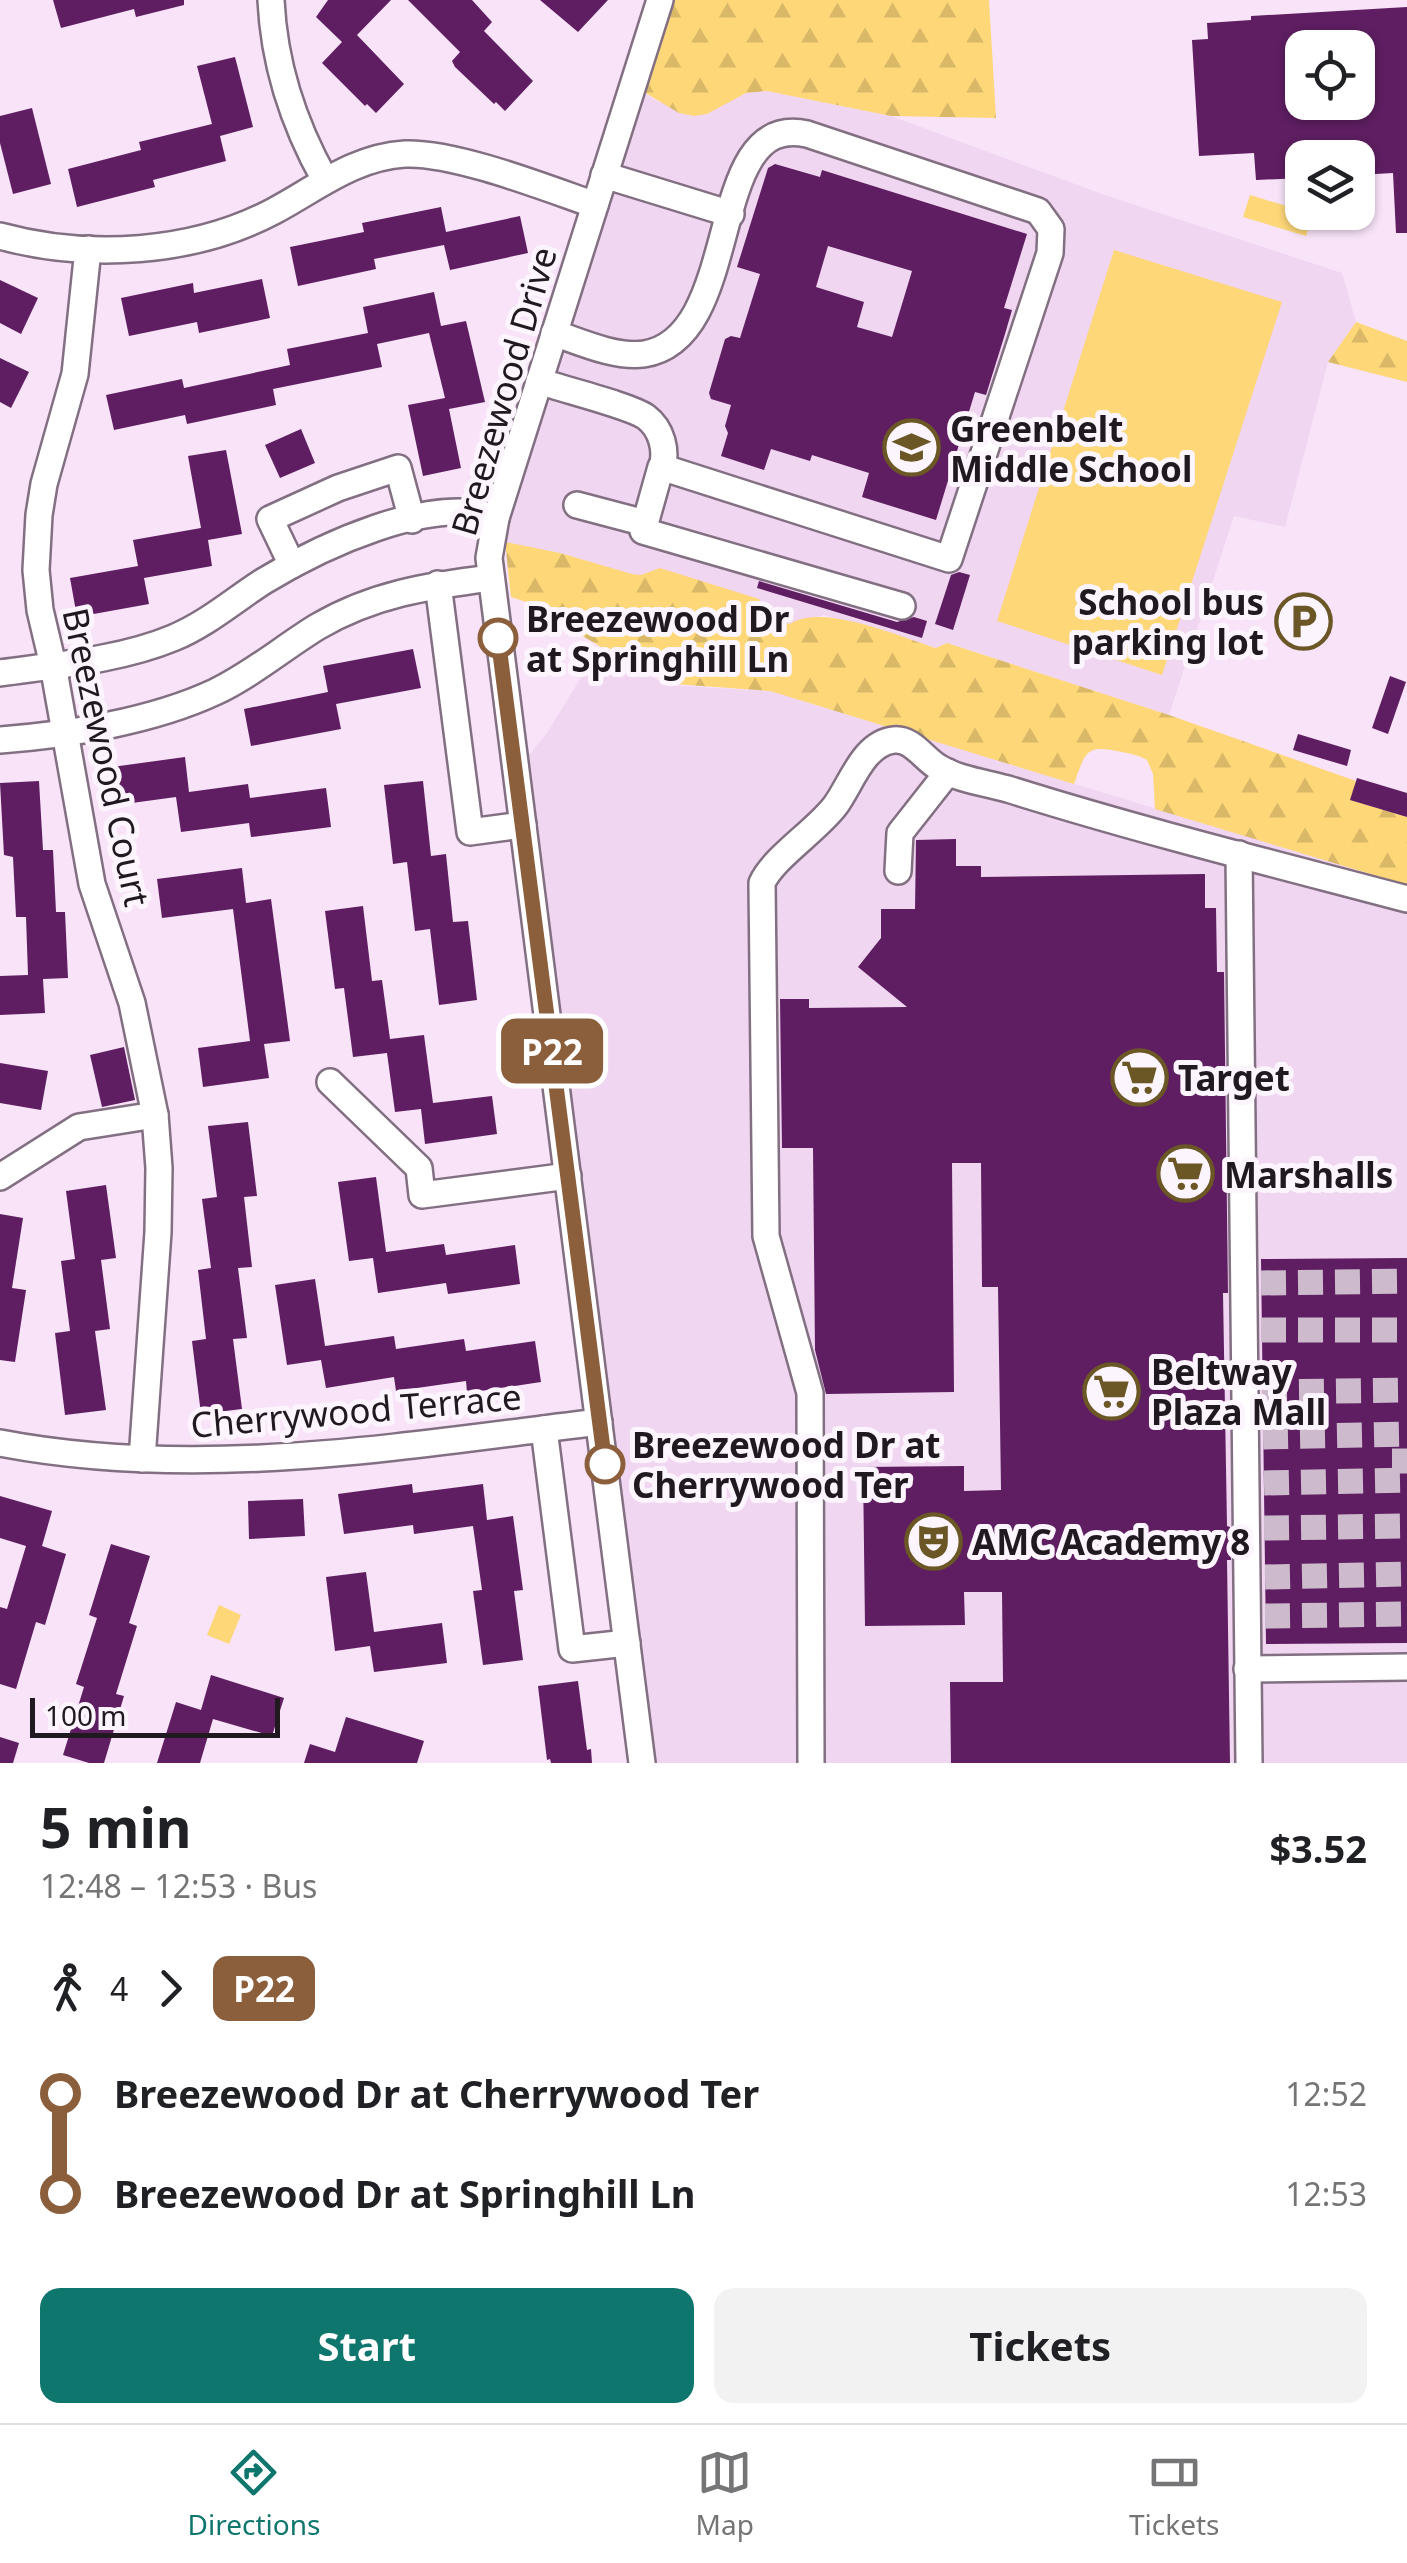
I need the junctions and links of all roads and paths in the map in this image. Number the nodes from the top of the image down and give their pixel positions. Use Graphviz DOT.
graph roads {
  1 [pos="271,0"];
  2 [pos="660,0"];
  3 [pos="604,174"];
  4 [pos="325,180"];
  5 [pos="595,206"];
  6 [pos="731,214"];
  7 [pos="0,236"];
  8 [pos="88,249"];
  9 [pos="554,333"];
  10 [pos="539,381"];
  11 [pos="662,468"];
  12 [pos="577,504"];
  13 [pos="496,518"];
  14 [pos="412,520"];
  15 [pos="645,523"];
  16 [pos="292,565"];
  17 [pos="491,578"];
  18 [pos="438,584"];
  19 [pos="902,606"];
  20 [pos="53,665"];
  21 [pos="0,673"];
  22 [pos="64,732"];
  23 [pos="0,740"];
  24 [pos="948,772"];
  25 [pos="523,825"];
  26 [pos="1239,854"];
  27 [pos="898,871"];
  28 [pos="1407,900"];
  29 [pos="330,1082"];
  30 [pos="154,1115"];
  31 [pos="568,1176"];
  32 [pos="0,1177"];
  33 [pos="599,1422"];
  34 [pos="544,1429"];
  35 [pos="0,1442"];
  36 [pos="142,1458"];
  37 [pos="627,1643"];
  38 [pos="1407,1667"];
  39 [pos="1247,1669"];
  40 [pos="642,1763"];
  41 [pos="811,1763"];
  42 [pos="1248,1763"];
  1 -- 4 [label="street"];
  2 -- 3 [label="street, Breezewood Drive"];
  3 -- 5 [label="street, Breezewood Drive"];
  3 -- 6 [label="street"];
  4 -- 5 [label="street"];
  4 -- 8 [label="street"];
  5 -- 9 [label="street, Breezewood Drive"];
  6 -- 9 [label="street"];
  6 -- 11 [label="street"];
  7 -- 8 [label="street"];
  8 -- 20 [label="street, Breezewood Court"];
  9 -- 10 [label="street, Breezewood Drive"];
  10 -- 11 [label="street"];
  10 -- 13 [label="street, Breezewood Drive"];
  11 -- 15 [label="street"];
  12 -- 15 [label="street"];
  13 -- 14 [label="street"];
  13 -- 17 [label="street, Breezewood Drive"];
  14 -- 16 [label="street"];
  14 -- 16 [label="street"];
  15 -- 19 [label="street"];
  16 -- 20 [label="street"];
  17 -- 18 [label="street"];
  17 -- 25 [label="street, Breezewood Drive"];
  18 -- 22 [label="street"];
  18 -- 25 [label="street"];
  20 -- 21 [label="street"];
  20 -- 22 [label="street, Breezewood Court"];
  22 -- 23 [label="street"];
  22 -- 30 [label="street, Breezewood Court"];
  24 -- 26 [label="street"];
  24 -- 27 [label="street"];
  24 -- 41 [label="street"];
  25 -- 31 [label="street, Breezewood Drive"];
  26 -- 28 [label="street"];
  26 -- 39 [label="street"];
  29 -- 31 [label="street"];
  30 -- 32 [label="street"];
  30 -- 36 [label="street, Breezewood Court"];
  31 -- 33 [label="street, Breezewood Drive"];
  33 -- 34 [label="street, Cherrywood Terrace"];
  33 -- 37 [label="street, Breezewood Drive"];
  34 -- 36 [label="street, Cherrywood Terrace"];
  34 -- 37 [label="street"];
  35 -- 36 [label="street, Cherrywood Terrace"];
  37 -- 40 [label="street, Breezewood Drive"];
  38 -- 39 [label="street"];
  39 -- 42 [label="street"];
}
